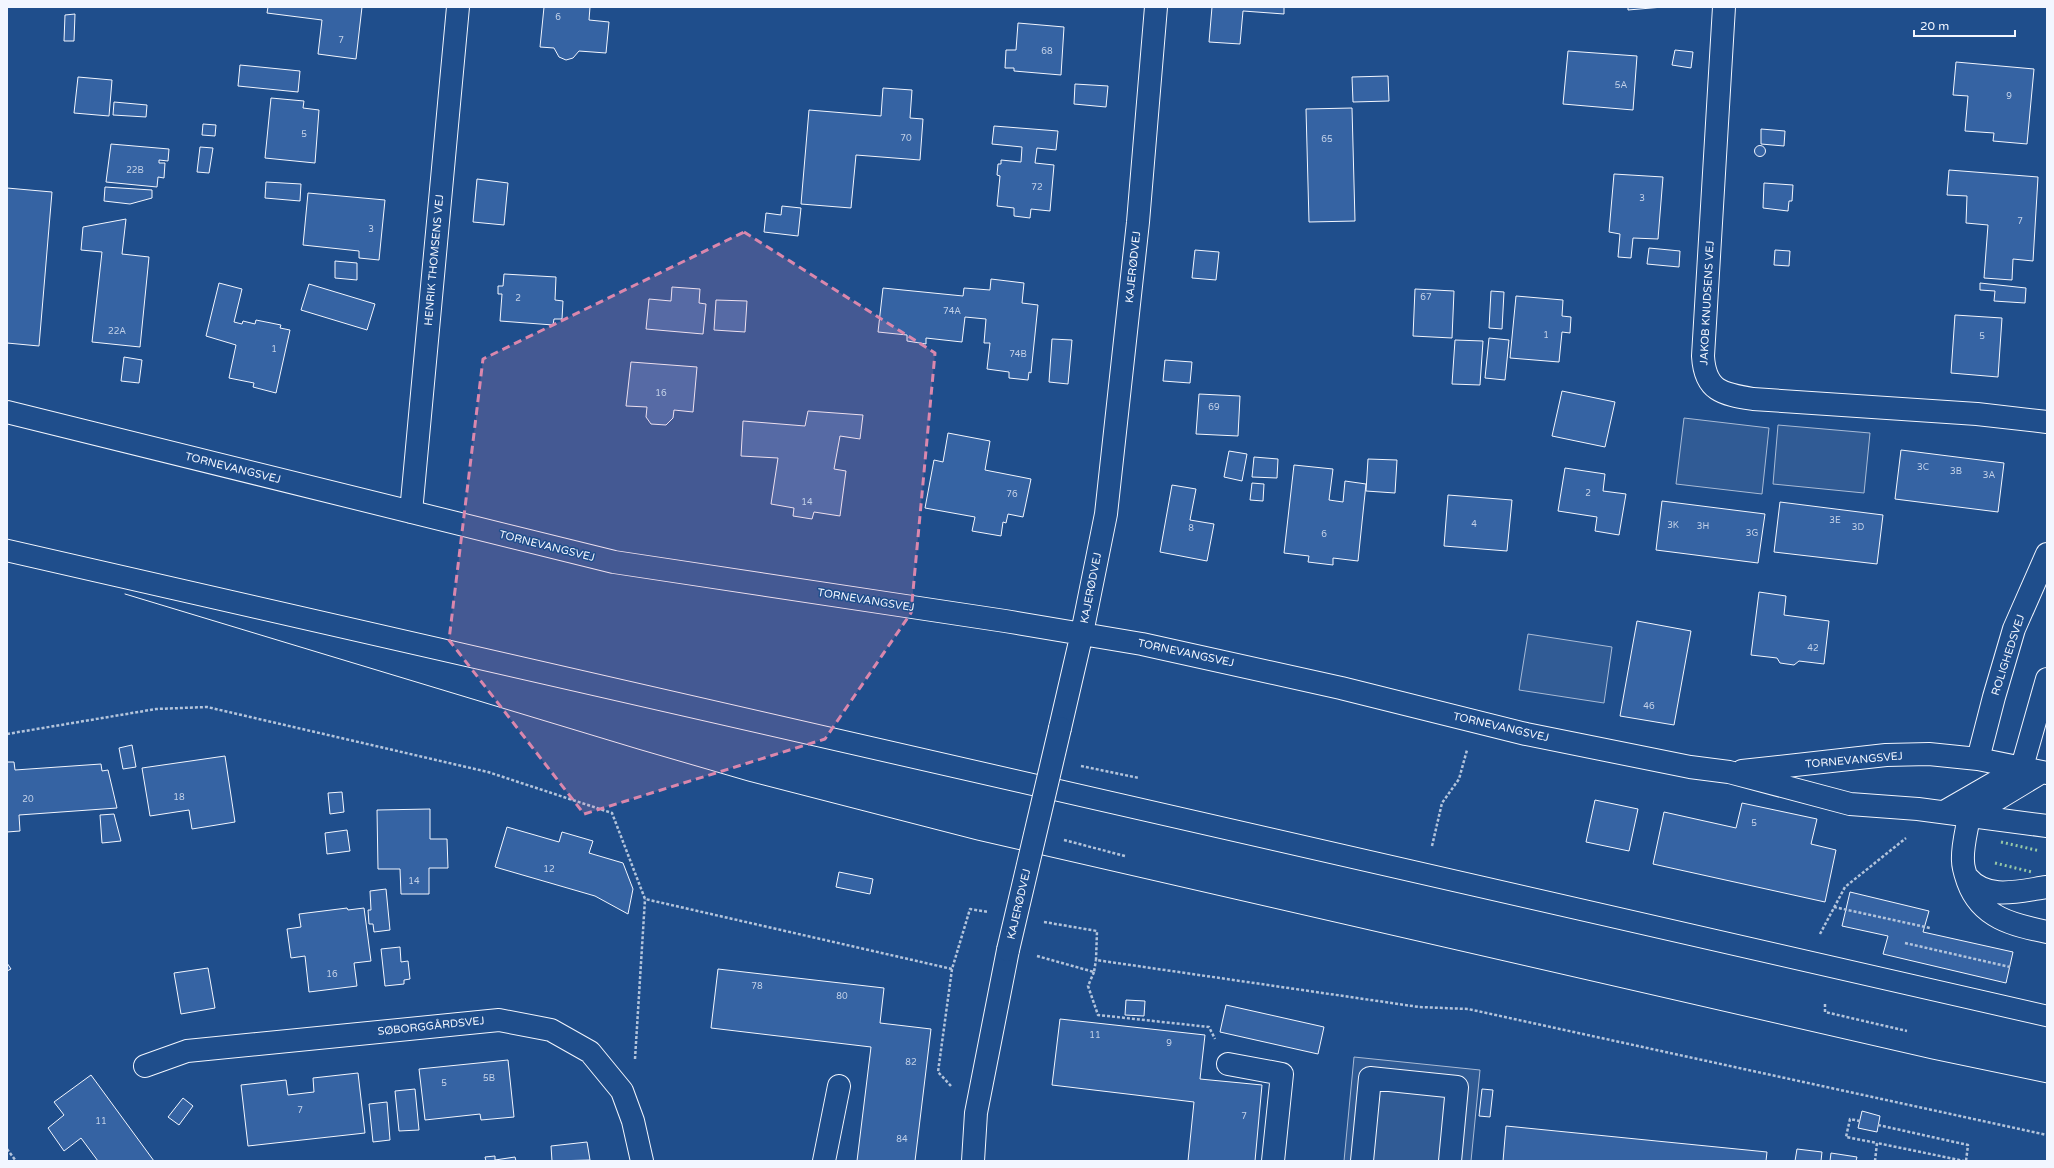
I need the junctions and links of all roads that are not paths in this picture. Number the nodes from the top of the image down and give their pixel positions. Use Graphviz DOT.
graph roads {
  1 [pos="458,7"];
  2 [pos="1156,7"];
  3 [pos="1724,7"];
  4 [pos="7,412"];
  5 [pos="2044,424"];
  6 [pos="411,512"];
  7 [pos="2047,554"];
  8 [pos="1082,633"];
  9 [pos="2047,679"];
  10 [pos="1978,759"];
  11 [pos="2037,771"];
  12 [pos="1729,772"];
  13 [pos="2002,787"];
  14 [pos="1944,812"];
  15 [pos="1969,816"];
  16 [pos="2042,826"];
  17 [pos="1965,874"];
  18 [pos="2047,887"];
  19 [pos="2047,932"];
  20 [pos="1228,1064"];
  21 [pos="145,1066"];
  22 [pos="839,1086"];
  23 [pos="642,1161"];
  24 [pos="824,1161"];
  25 [pos="973,1161"];
  26 [pos="1273,1161"];
  27 [pos="1362,1161"];
  28 [pos="1450,1161"];
  1 -- 6 [label="street, HENRIK THOMSENS VEJ"];
  2 -- 8 [label="street, KAJERØDVEJ"];
  3 -- 5 [label="street, JAKOB KNUDSENS VEJ"];
  4 -- 6 [label="street, TORNEVANGSVEJ"];
  6 -- 8 [label="street, TORNEVANGSVEJ"];
  7 -- 10 [label="street, ROLIGHEDSVEJ"];
  8 -- 12 [label="street, TORNEVANGSVEJ"];
  8 -- 25 [label="street, KAJERØDVEJ, bridge"];
  9 -- 11 [label="street"];
  10 -- 11 [label="street"];
  10 -- 12 [label="street, TORNEVANGSVEJ"];
  10 -- 13 [label="street"];
  11 -- 13 [label="street"];
  12 -- 14 [label="street, TORNEVANGSVEJ"];
  13 -- 14 [label="street"];
  13 -- 15 [label="street"];
  13 -- 16 [label="street"];
  14 -- 15 [label="street, TORNEVANGSVEJ"];
  15 -- 16 [label="street, TORNEVANGSVEJ"];
  15 -- 17 [label="street"];
  17 -- 18 [label="street"];
  17 -- 19 [label="street"];
  20 -- 26 [label="street"];
  21 -- 23 [label="street, SØBORGGÅRDSVEJ"];
  22 -- 24 [label="street"];
  27 -- 28 [label="street"];
}
